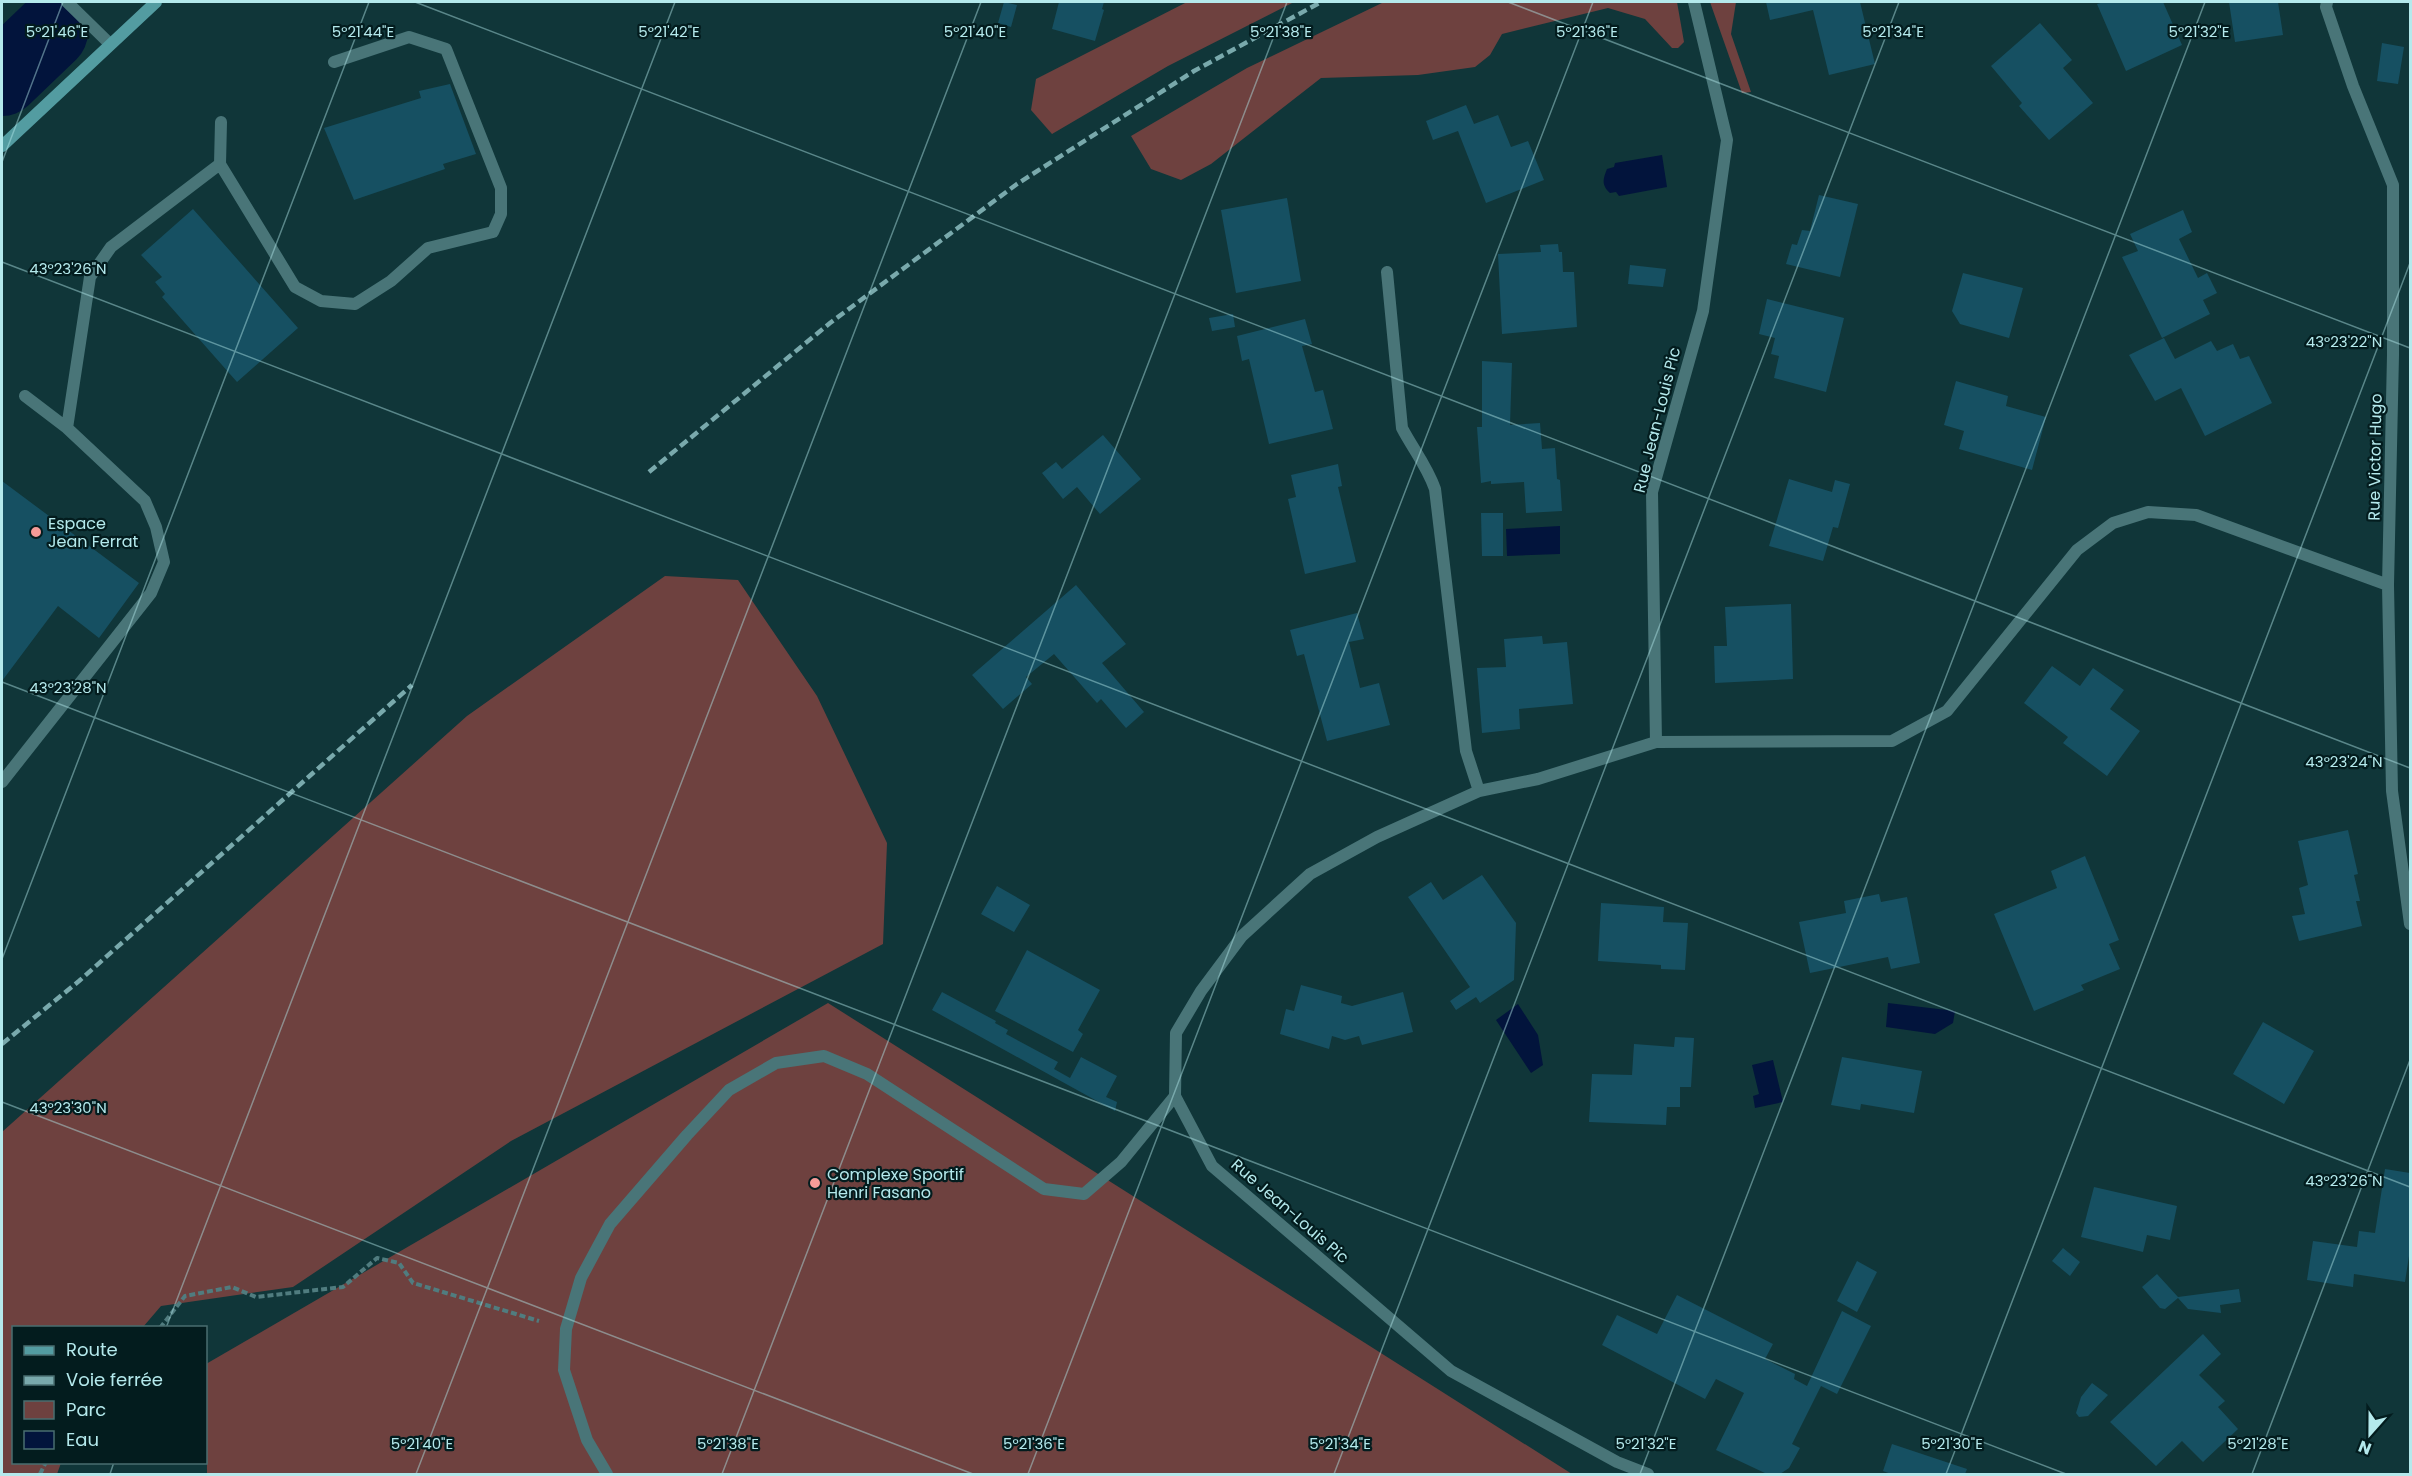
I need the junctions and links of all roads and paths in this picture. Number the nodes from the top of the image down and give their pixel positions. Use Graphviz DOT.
graph roads {
  1 [pos="67,2"];
  2 [pos="156,2"];
  3 [pos="1694,2"];
  4 [pos="2327,2"];
  5 [pos="110,45"];
  6 [pos="334,62"];
  7 [pos="221,122"];
  8 [pos="2,146"];
  9 [pos="220,164"];
  10 [pos="1387,272"];
  11 [pos="25,396"];
  12 [pos="67,428"];
  13 [pos="2388,585"];
  14 [pos="1656,741"];
  15 [pos="2,782"];
  16 [pos="1479,792"];
  17 [pos="2410,924"];
  18 [pos="1174,1096"];
  19 [pos="162,1326"];
  20 [pos="566,1329"];
  21 [pos="607,1474"];
  22 [pos="1648,1474"];
  1 -- 5 [label="street"];
  2 -- 5 [label="main road"];
  3 -- 14 [label="street, Rue Jean-Louis Pic"];
  4 -- 13 [label="street, Rue Victor Hugo"];
  5 -- 8 [label="main road"];
  6 -- 9 [label="street"];
  7 -- 9 [label="street"];
  9 -- 12 [label="street"];
  10 -- 16 [label="street"];
  11 -- 12 [label="street"];
  12 -- 15 [label="street"];
  13 -- 14 [label="street"];
  13 -- 17 [label="street, Rue Victor Hugo"];
  14 -- 16 [label="street"];
  16 -- 18 [label="street"];
  18 -- 20 [label="street"];
  18 -- 22 [label="street, Rue Jean-Louis Pic"];
  19 -- 20 [label="path"];
  20 -- 21 [label="street"];
}
